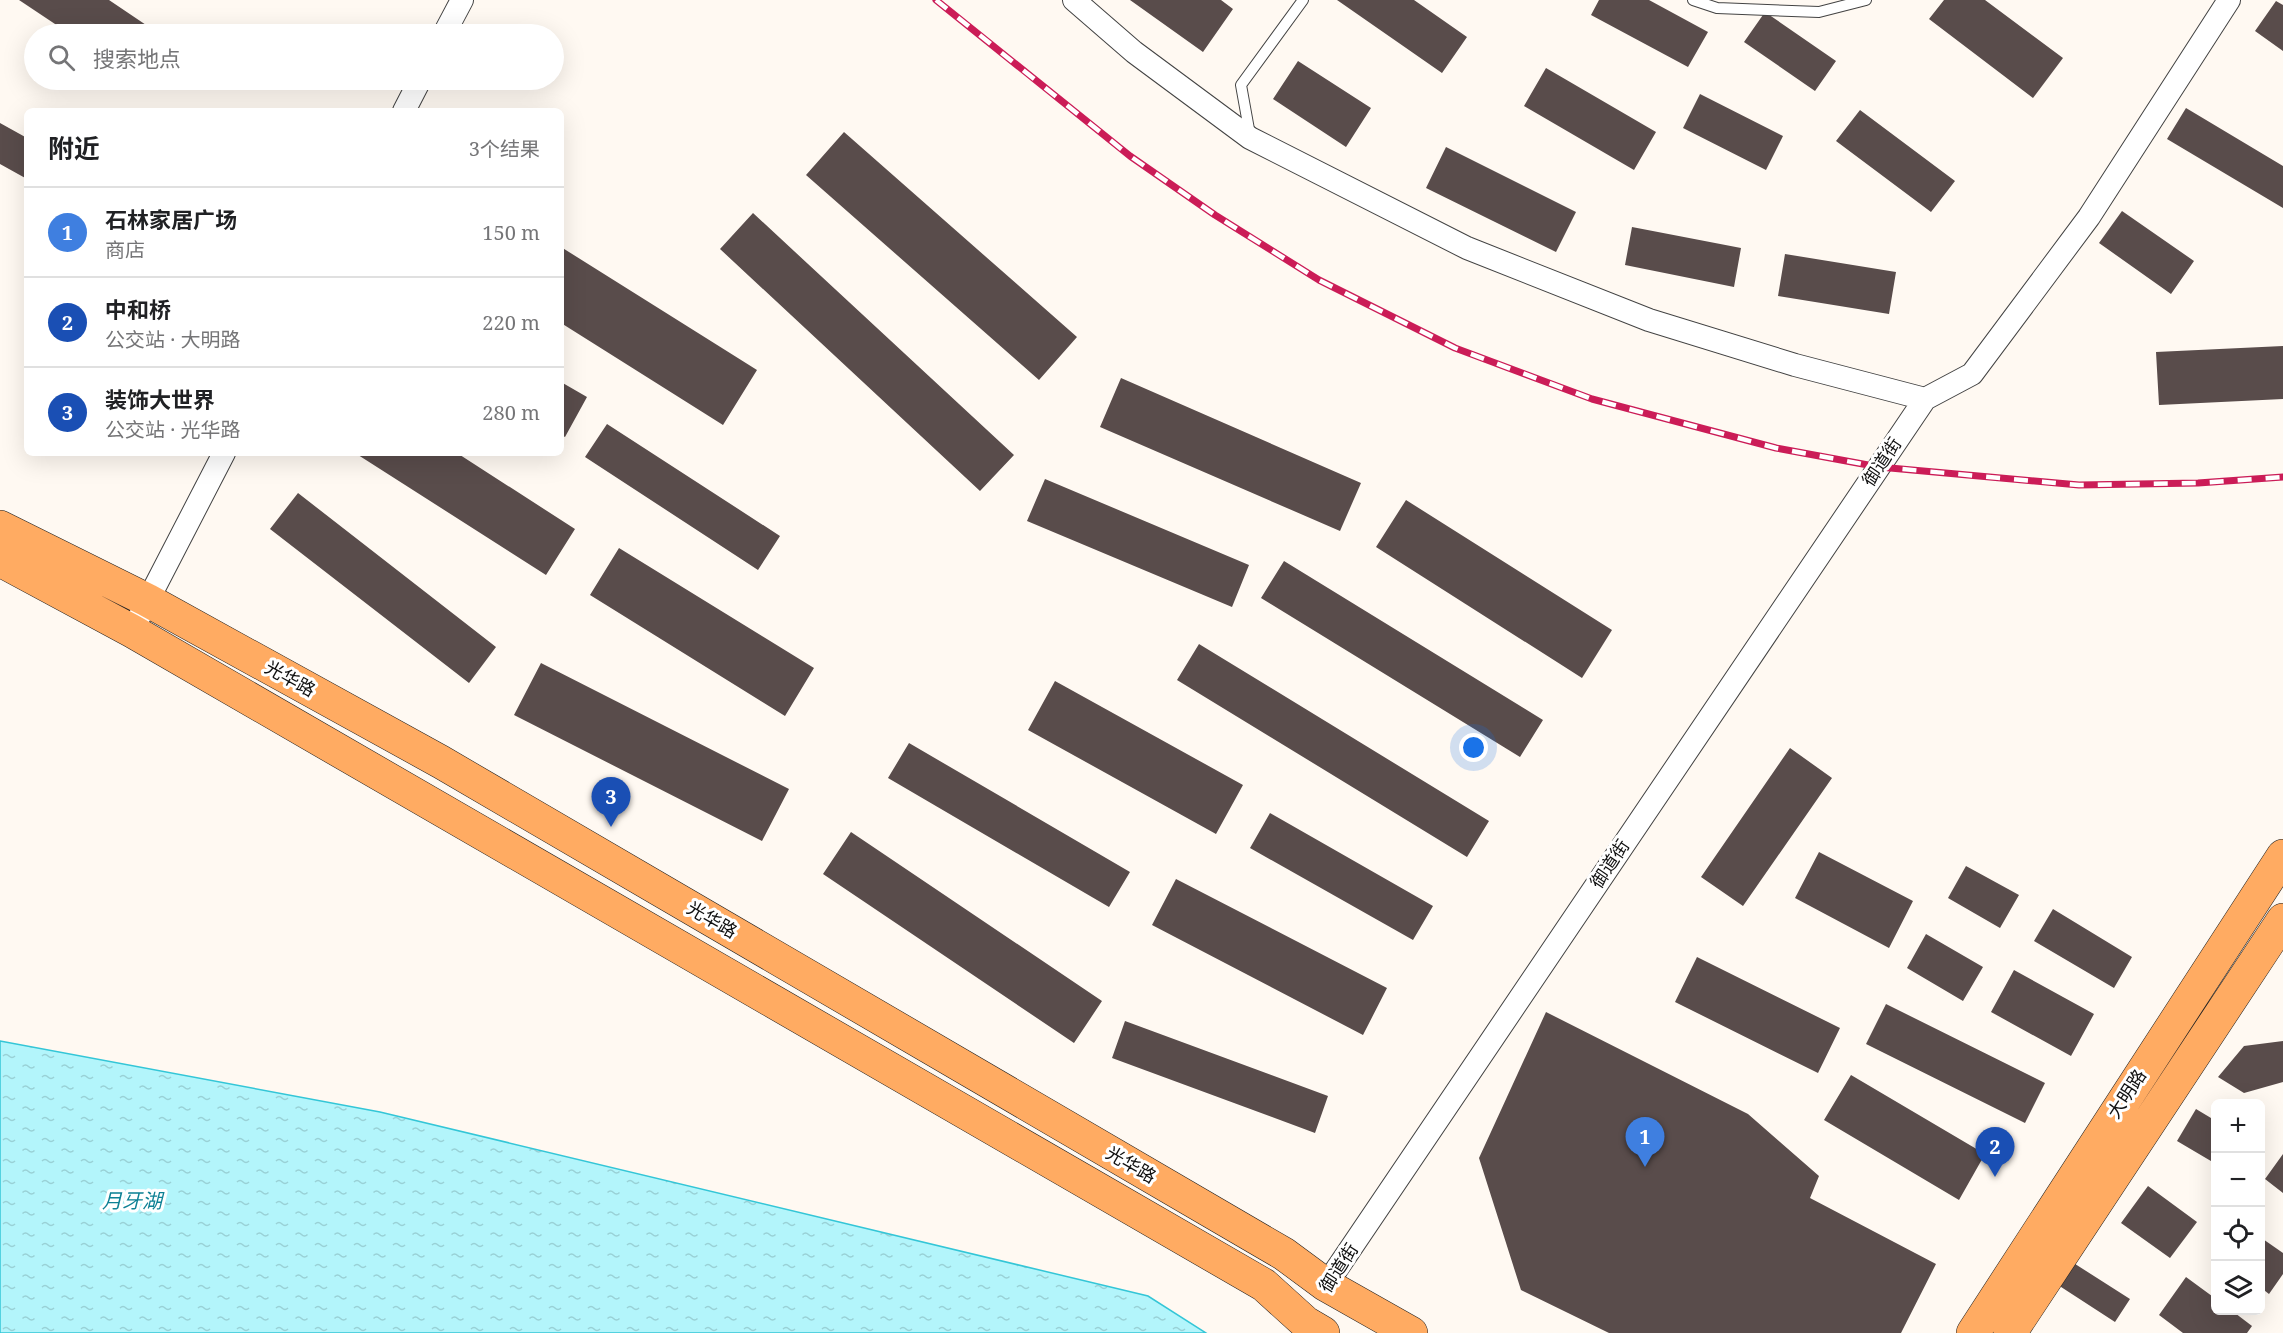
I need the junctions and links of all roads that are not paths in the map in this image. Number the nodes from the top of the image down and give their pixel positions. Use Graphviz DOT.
graph roads {
  1 [pos="462,0"];
  2 [pos="1074,0"];
  3 [pos="1303,0"];
  4 [pos="1693,0"];
  5 [pos="1866,0"];
  6 [pos="2229,0"];
  7 [pos="449,24"];
  8 [pos="415,90"];
  9 [pos="406,108"];
  10 [pos="1250,138"];
  11 [pos="1925,399"];
  12 [pos="222,456"];
  13 [pos="0,527"];
  14 [pos="0,560"];
  15 [pos="147,600"];
  16 [pos="132,631"];
  17 [pos="2283,856"];
  18 [pos="2249,904"];
  19 [pos="2281,927"];
  20 [pos="1326,1285"];
  21 [pos="1310,1330"];
  22 [pos="1411,1333"];
  23 [pos="1973,1333"];
  24 [pos="2010,1333"];
  1 -- 7 [label="street"];
  2 -- 10 [label="street"];
  3 -- 10 [label="lane"];
  4 -- 5 [label="lane"];
  6 -- 11 [label="street"];
  8 -- 9 [label="street"];
  10 -- 11 [label="street"];
  11 -- 20 [label="street, 御道街"];
  12 -- 15 [label="street"];
  13 -- 15 [label="main road, 光华路"];
  14 -- 16 [label="main road, 光华路"];
  15 -- 16 [label="street"];
  15 -- 20 [label="main road, 光华路"];
  16 -- 21 [label="main road, 光华路"];
  17 -- 18 [label="main road, 大明路"];
  18 -- 19 [label="street"];
  18 -- 23 [label="main road, 大明路"];
  19 -- 24 [label="main road, 大明路"];
  20 -- 21 [label="main road"];
  20 -- 22 [label="main road, 光华路"];
}
